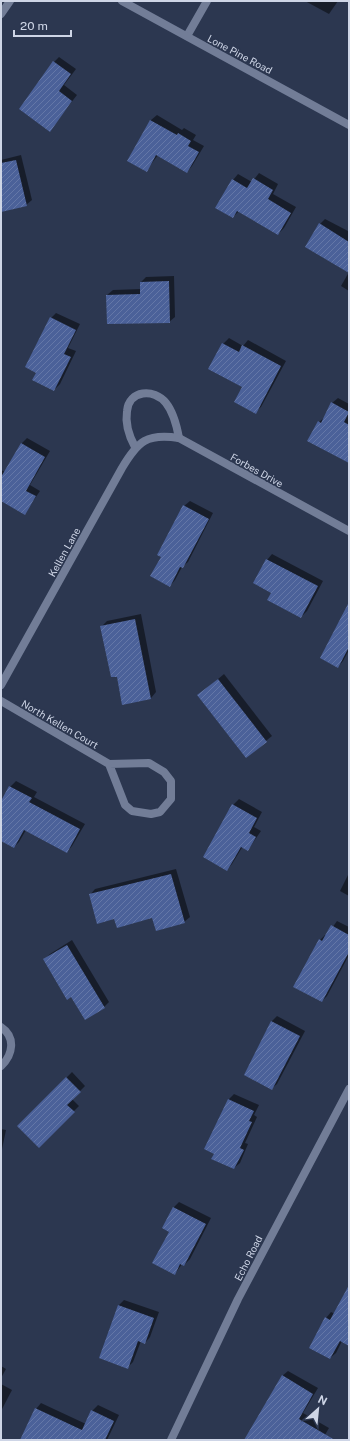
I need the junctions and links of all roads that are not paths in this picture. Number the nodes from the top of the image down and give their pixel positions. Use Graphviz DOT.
graph roads {
  1 [pos="10,1"];
  2 [pos="122,1"];
  3 [pos="207,1"];
  4 [pos="1,14"];
  5 [pos="187,36"];
  6 [pos="349,125"];
  7 [pos="179,438"];
  8 [pos="135,448"];
  9 [pos="349,531"];
  10 [pos="1,685"];
  11 [pos="1,701"];
  12 [pos="109,764"];
  13 [pos="1,1027"];
  14 [pos="1,1066"];
  15 [pos="349,1089"];
  16 [pos="171,1440"];
  1 -- 4 [label="street"];
  2 -- 5 [label="street, Lone Pine Road"];
  3 -- 5 [label="street"];
  5 -- 6 [label="street, Lone Pine Road"];
  7 -- 8 [label="street, Forbes Drive"];
  7 -- 8 [label="street"];
  7 -- 9 [label="street, Forbes Drive"];
  8 -- 10 [label="street, Kellen Lane"];
  11 -- 12 [label="street, North Kellen Court"];
  12 -- 12 [label="street"];
  13 -- 14 [label="street"];
  15 -- 16 [label="street, Echo Road"];
}
